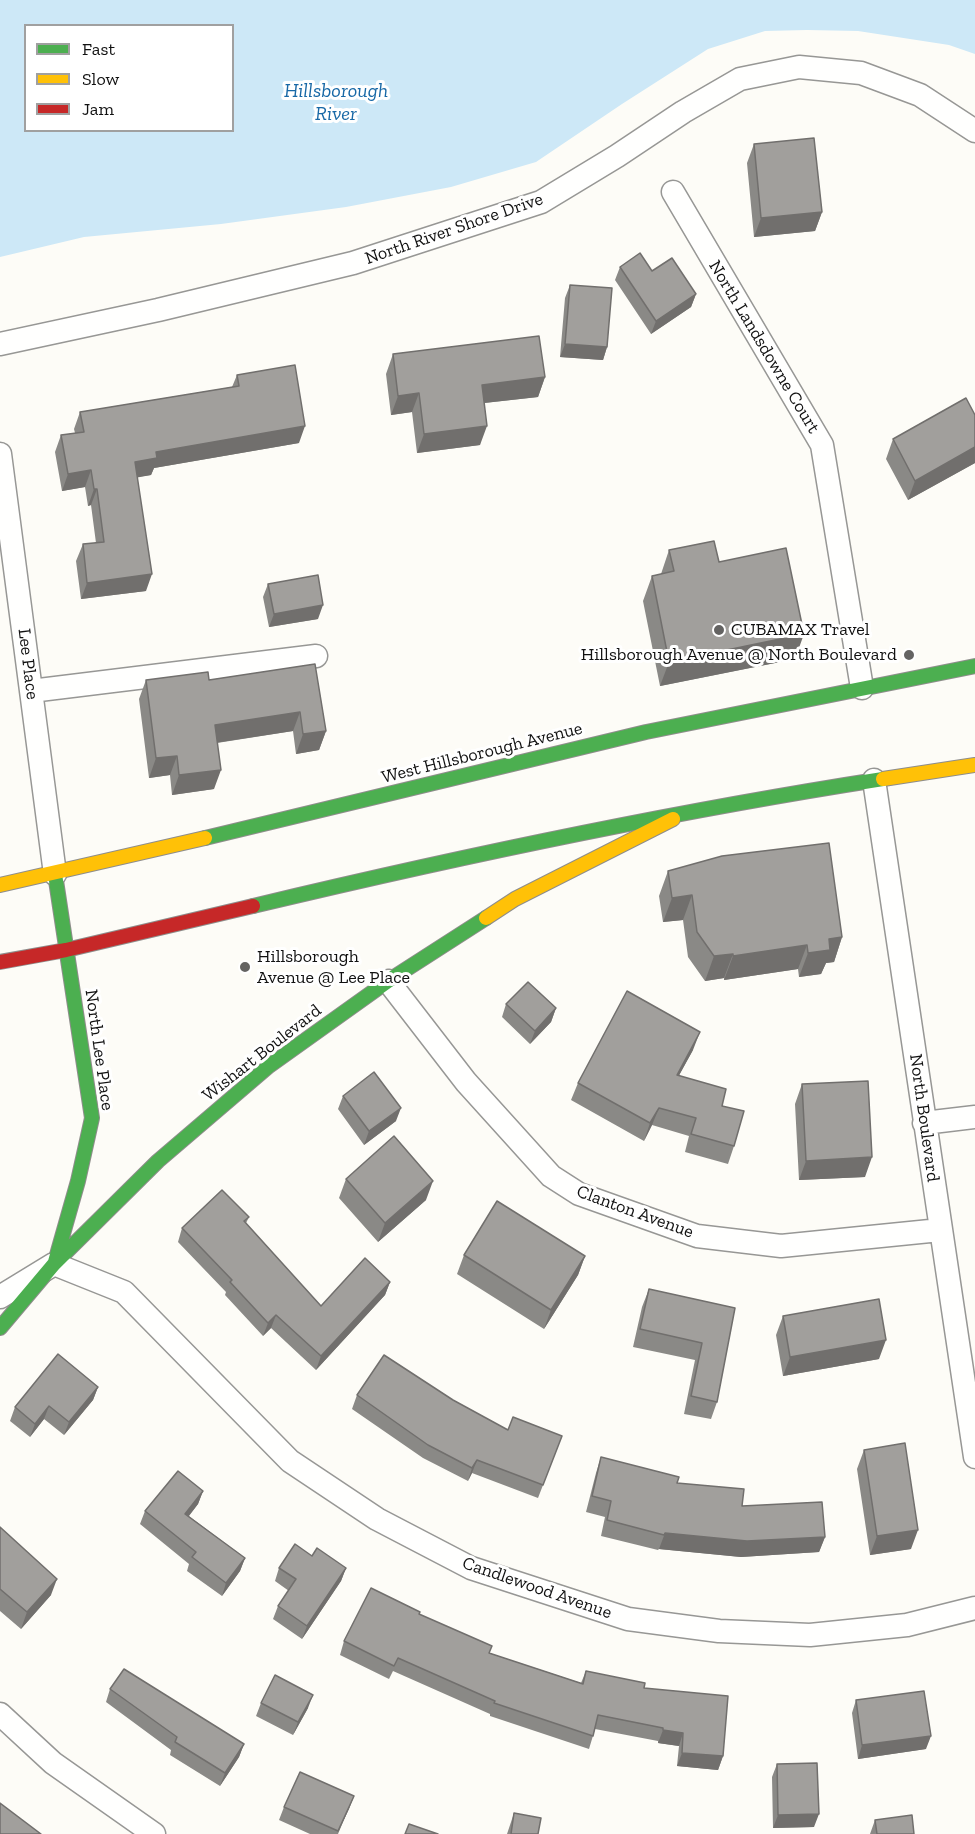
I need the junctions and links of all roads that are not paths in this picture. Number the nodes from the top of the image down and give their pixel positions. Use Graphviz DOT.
graph roads {
  1 [pos="975,131"];
  2 [pos="673,192"];
  3 [pos="0,344"];
  4 [pos="0,454"];
  5 [pos="316,656"];
  6 [pos="975,666"];
  7 [pos="862,688"];
  8 [pos="31,691"];
  9 [pos="975,765"];
  10 [pos="874,780"];
  11 [pos="687,812"];
  12 [pos="55,874"];
  13 [pos="0,885"];
  14 [pos="66,950"];
  15 [pos="0,962"];
  16 [pos="388,981"];
  17 [pos="975,1117"];
  18 [pos="924,1123"];
  19 [pos="940,1230"];
  20 [pos="54,1264"];
  21 [pos="0,1298"];
  22 [pos="0,1328"];
  23 [pos="975,1457"];
  24 [pos="975,1608"];
  25 [pos="0,1714"];
  26 [pos="154,1834"];
  1 -- 3 [label="street, North River Shore Drive"];
  2 -- 7 [label="street, North Landsdowne Court"];
  4 -- 8 [label="street, Lee Place"];
  5 -- 8 [label="street"];
  6 -- 7 [label="main road, West Hillsborough Avenue"];
  7 -- 12 [label="main road, West Hillsborough Avenue"];
  8 -- 12 [label="street, Lee Place"];
  9 -- 10 [label="main road"];
  10 -- 11 [label="main road"];
  10 -- 18 [label="street, North Boulevard"];
  11 -- 14 [label="main road"];
  11 -- 16 [label="main road, Wishart Boulevard"];
  12 -- 13 [label="main road, West Hillsborough Avenue"];
  12 -- 14 [label="main road, North Lee Place"];
  14 -- 15 [label="main road"];
  14 -- 20 [label="main road, North Lee Place"];
  16 -- 19 [label="street, Clanton Avenue"];
  16 -- 20 [label="main road, Wishart Boulevard"];
  17 -- 18 [label="street"];
  18 -- 19 [label="street, North Boulevard"];
  19 -- 23 [label="street, North Boulevard"];
  20 -- 21 [label="street"];
  20 -- 22 [label="main road, Wishart Boulevard"];
  20 -- 24 [label="street, Candlewood Avenue"];
  25 -- 26 [label="street"];
}
